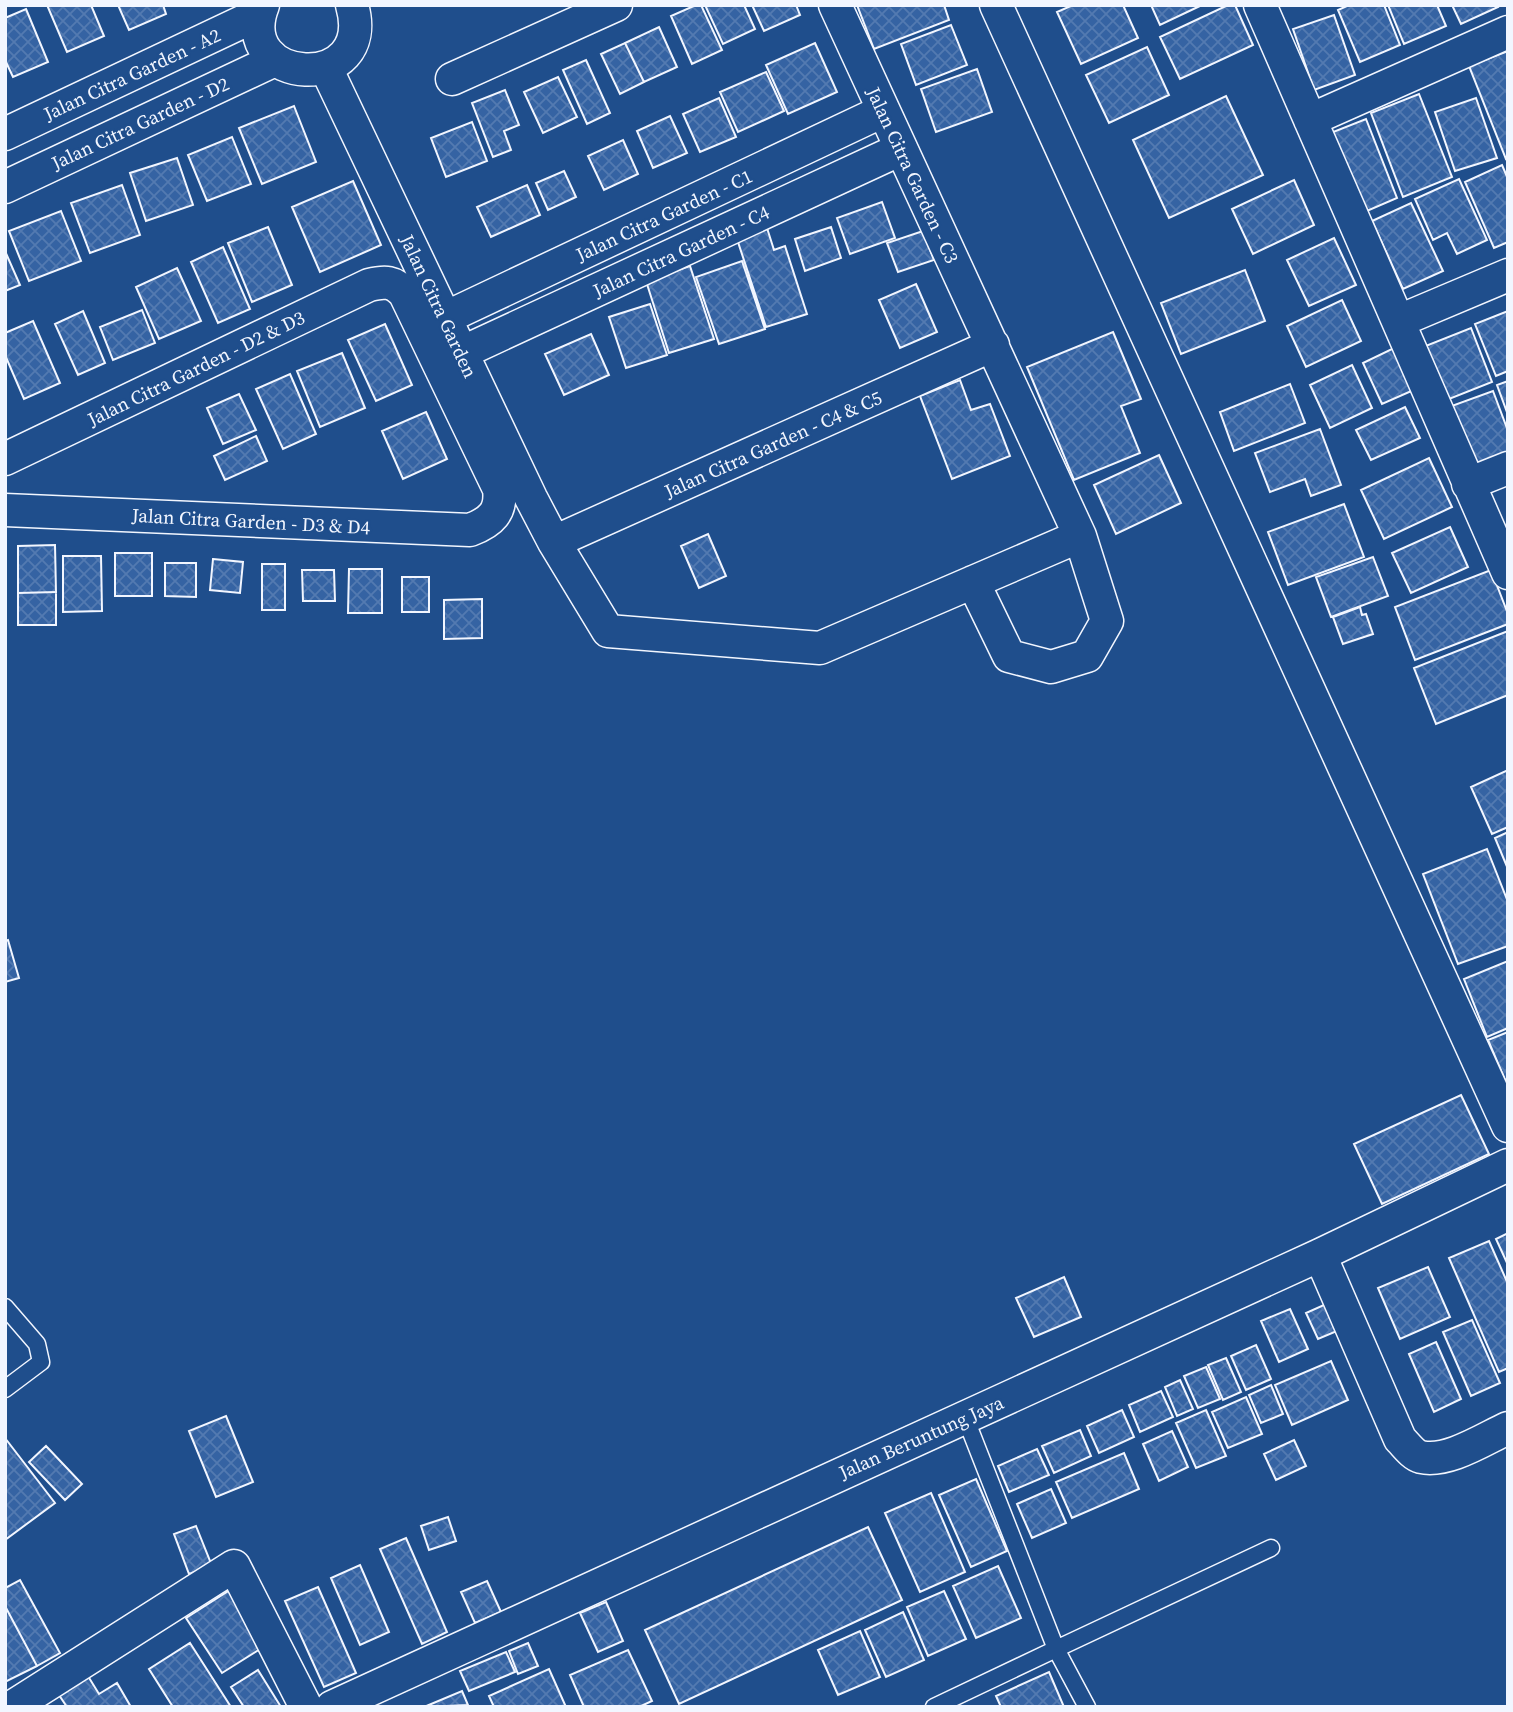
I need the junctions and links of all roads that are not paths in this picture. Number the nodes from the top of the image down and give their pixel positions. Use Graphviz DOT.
graph roads {
  1 [pos="352,5"];
  2 [pos="616,5"];
  3 [pos="835,5"];
  4 [pos="996,5"];
  5 [pos="1259,5"];
  6 [pos="261,10"];
  7 [pos="1508,32"];
  8 [pos="275,60"];
  9 [pos="326,68"];
  10 [pos="452,79"];
  11 [pos="883,111"];
  12 [pos="1310,120"];
  13 [pos="5,134"];
  14 [pos="901,149"];
  15 [pos="5,187"];
  16 [pos="1508,275"];
  17 [pos="389,282"];
  18 [pos="445,318"];
  19 [pos="1399,321"];
  20 [pos="993,345"];
  21 [pos="461,353"];
  22 [pos="5,459"];
  23 [pos="1508,468"];
  24 [pos="1468,484"];
  25 [pos="5,510"];
  26 [pos="494,517"];
  27 [pos="1080,536"];
  28 [pos="554,542"];
  29 [pos="1508,573"];
  30 [pos="973,582"];
  31 [pos="1508,1126"];
  32 [pos="1508,1165"];
  33 [pos="1320,1255"];
  34 [pos="5,1307"];
  35 [pos="5,1389"];
  36 [pos="965,1417"];
  37 [pos="1508,1428"];
  38 [pos="1271,1548"];
  39 [pos="1056,1649"];
  40 [pos="12,1707"];
  41 [pos="306,1707"];
  42 [pos="332,1707"];
  43 [pos="934,1707"];
  44 [pos="1087,1707"];
  1 -- 9 [label="street"];
  2 -- 10 [label="street"];
  3 -- 11 [label="street, Jalan Citra Garden - C3"];
  4 -- 31 [label="street"];
  5 -- 12 [label="street"];
  6 -- 8 [label="street"];
  6 -- 13 [label="street, Jalan Citra Garden - A2"];
  7 -- 12 [label="street"];
  8 -- 9 [label="street"];
  8 -- 15 [label="street, Jalan Citra Garden - D2"];
  9 -- 18 [label="street, Jalan Citra Garden"];
  11 -- 14 [label="street, Jalan Citra Garden - C3"];
  11 -- 18 [label="street, Jalan Citra Garden - C1"];
  12 -- 19 [label="street"];
  14 -- 20 [label="street, Jalan Citra Garden - C3"];
  14 -- 21 [label="street, Jalan Citra Garden - C4"];
  16 -- 19 [label="street"];
  17 -- 22 [label="street, Jalan Citra Garden - D2 & D3"];
  17 -- 26 [label="street, Jalan Citra Garden"];
  18 -- 21 [label="street, Jalan Citra Garden"];
  19 -- 24 [label="street"];
  20 -- 27 [label="street, Jalan Citra Garden - C3"];
  20 -- 28 [label="street, Jalan Citra Garden - C4 & C5"];
  21 -- 28 [label="street, Jalan Citra Garden"];
  23 -- 24 [label="street"];
  24 -- 29 [label="street"];
  25 -- 26 [label="street, Jalan Citra Garden - D3 & D4"];
  27 -- 30 [label="street"];
  27 -- 30 [label="street, Jalan Citra Garden - C3"];
  28 -- 30 [label="street, Jalan Citra Garden"];
  32 -- 33 [label="street, Jalan Beruntung Jaya"];
  33 -- 36 [label="street, Jalan Beruntung Jaya"];
  33 -- 37 [label="street"];
  34 -- 35 [label="lane"];
  36 -- 39 [label="lane"];
  36 -- 42 [label="street, Jalan Beruntung Jaya"];
  38 -- 39 [label="lane"];
  39 -- 43 [label="lane"];
  39 -- 44 [label="lane"];
  40 -- 41 [label="street"];
}
